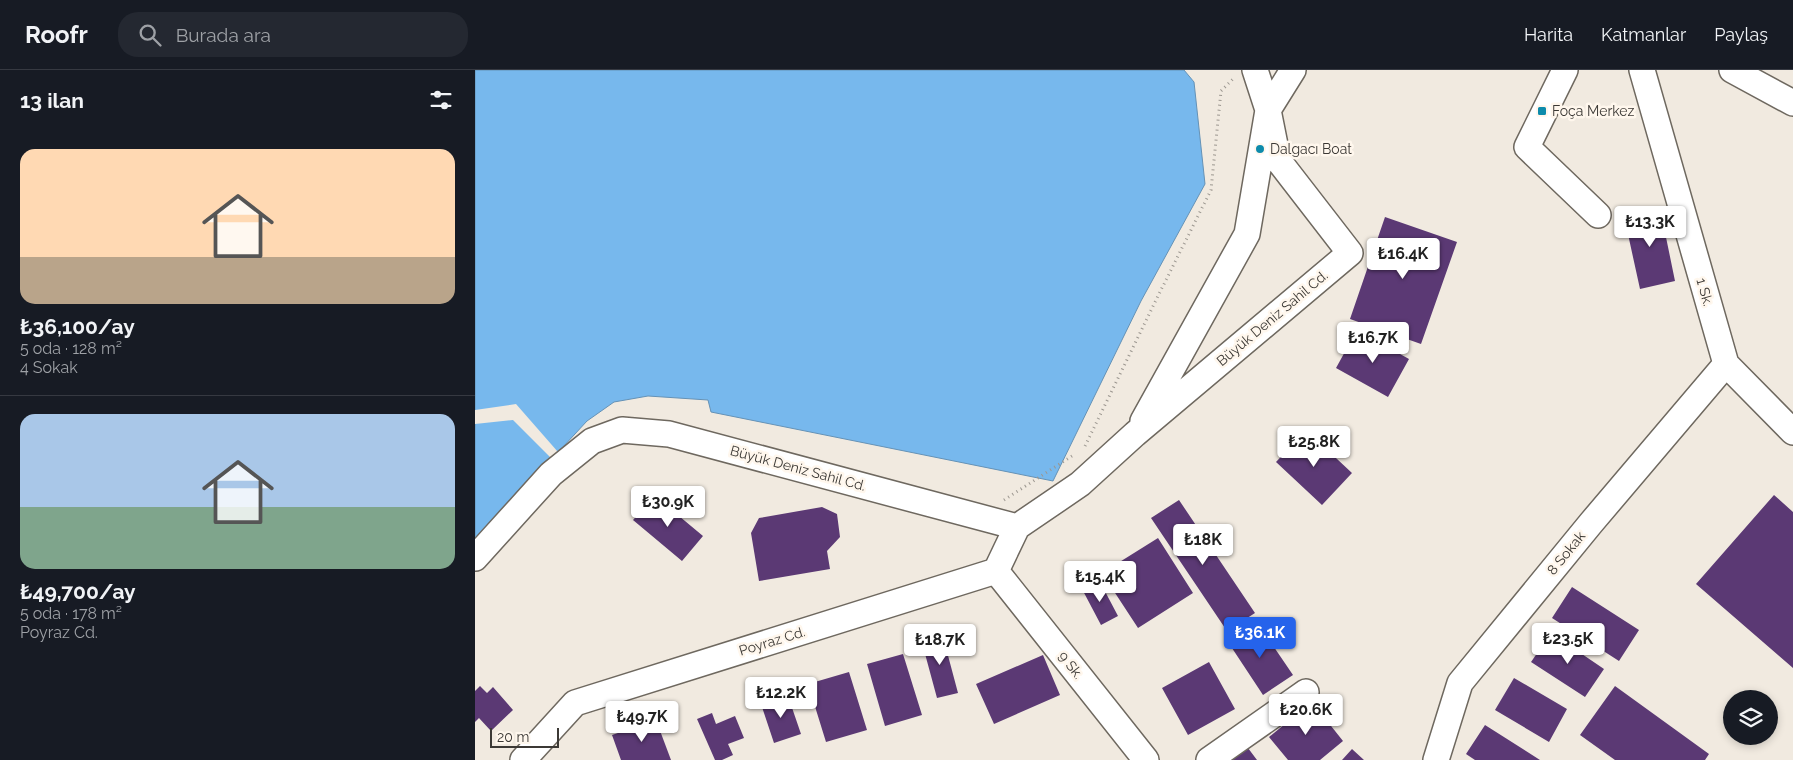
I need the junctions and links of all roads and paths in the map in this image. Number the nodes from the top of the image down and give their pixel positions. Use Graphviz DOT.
graph roads {
  1 [pos="1293,70"];
  2 [pos="1565,70"];
  3 [pos="1642,70"];
  4 [pos="1732,70"];
  5 [pos="1245,74"];
  6 [pos="1790,96"];
  7 [pos="1268,110"];
  8 [pos="1598,215"];
  9 [pos="1726,364"];
  10 [pos="1793,432"];
  11 [pos="1135,434"];
  12 [pos="1084,448"];
  13 [pos="1076,454"];
  14 [pos="1017,526"];
  15 [pos="475,558"];
  16 [pos="997,570"];
  17 [pos="1306,692"];
  18 [pos="523,760"];
  19 [pos="1146,760"];
  20 [pos="1209,760"];
  21 [pos="1436,760"];
  1 -- 7 [label="street, Büyük Deniz Sahil Cd."];
  2 -- 8 [label="street"];
  3 -- 9 [label="street, 1 Sk."];
  4 -- 6 [label="street"];
  5 -- 7 [label="street"];
  5 -- 12 [label="path"];
  7 -- 11 [label="street, Büyük Deniz Sahil Cd."];
  7 -- 11 [label="street, Büyük Deniz Sahil Cd."];
  9 -- 10 [label="street, 1 Sk."];
  9 -- 21 [label="street, 8 Sokak"];
  11 -- 14 [label="street, Büyük Deniz Sahil Cd."];
  13 -- 14 [label="path"];
  14 -- 15 [label="street, Büyük Deniz Sahil Cd."];
  14 -- 16 [label="street"];
  16 -- 18 [label="street, Poyraz Cd."];
  16 -- 19 [label="street, 9 Sk."];
  17 -- 20 [label="street"];
}
